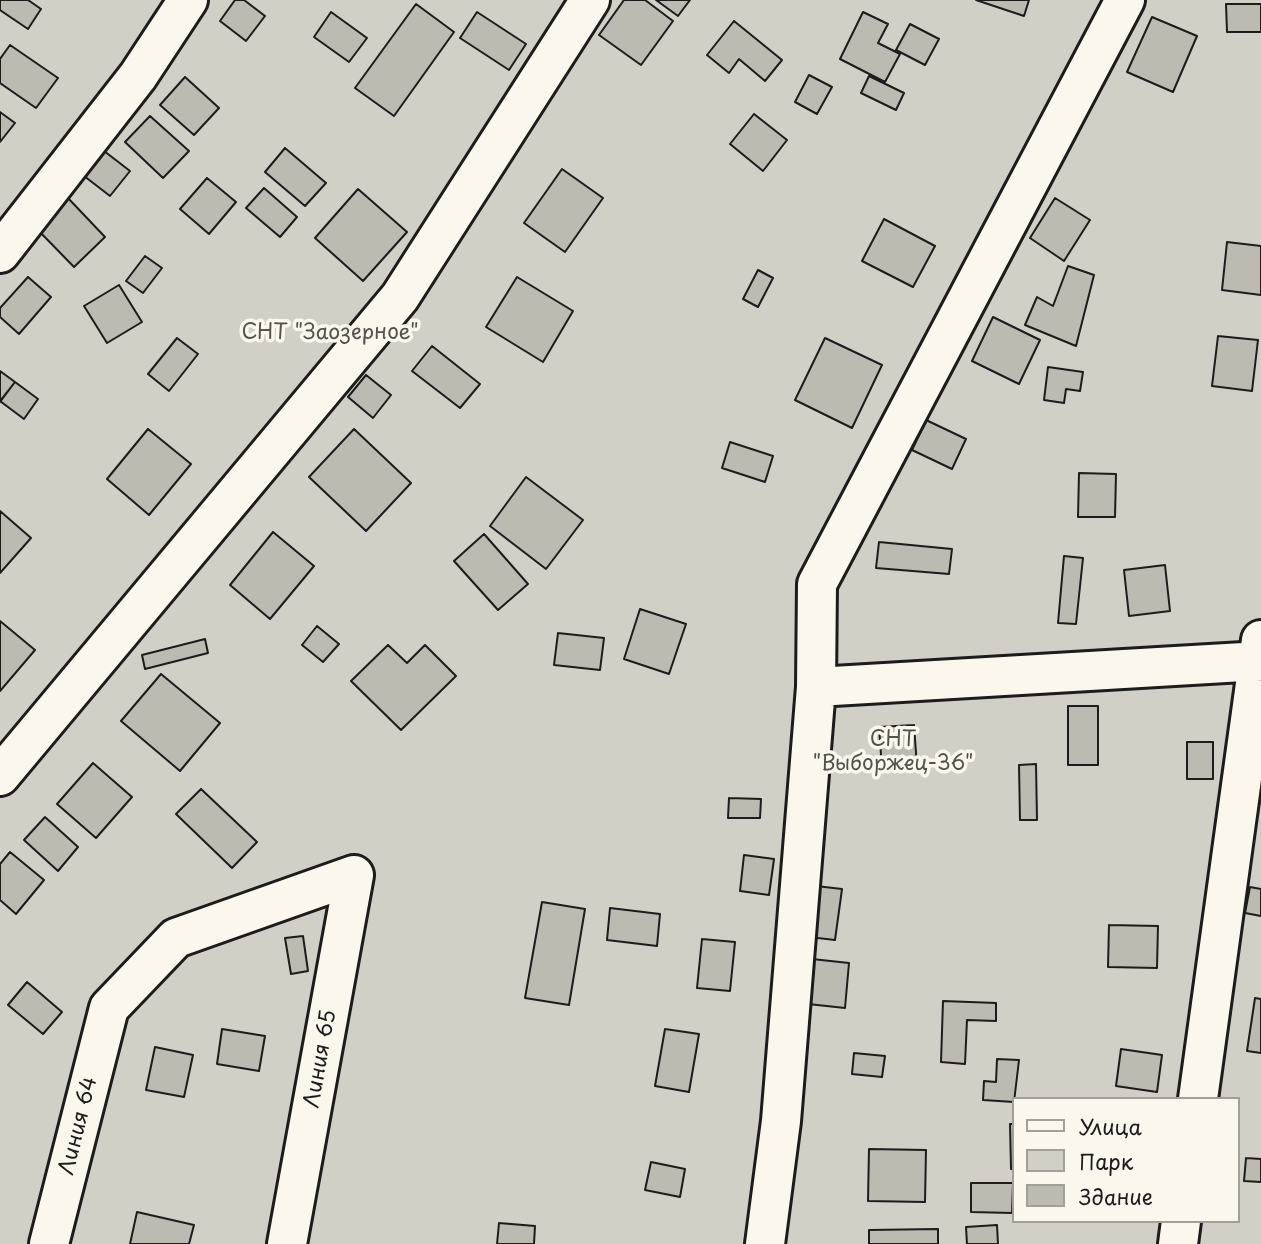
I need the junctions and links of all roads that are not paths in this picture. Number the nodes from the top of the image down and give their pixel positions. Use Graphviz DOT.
graph roads {
  1 [pos="188,0"];
  2 [pos="590,0"];
  3 [pos="1125,0"];
  4 [pos="0,253"];
  5 [pos="1260,654"];
  6 [pos="816,687"];
  7 [pos="0,776"];
  8 [pos="354,875"];
  9 [pos="1198,1097"];
  10 [pos="1181,1223"];
  11 [pos="49,1244"];
  12 [pos="287,1244"];
  13 [pos="765,1244"];
  14 [pos="1178,1244"];
  1 -- 4 [label="street"];
  2 -- 7 [label="street"];
  3 -- 6 [label="street"];
  5 -- 6 [label="street"];
  5 -- 9 [label="street"];
  6 -- 13 [label="street"];
  8 -- 11 [label="street, Линия 64"];
  8 -- 12 [label="street, Линия 65"];
  10 -- 14 [label="street"];
}
